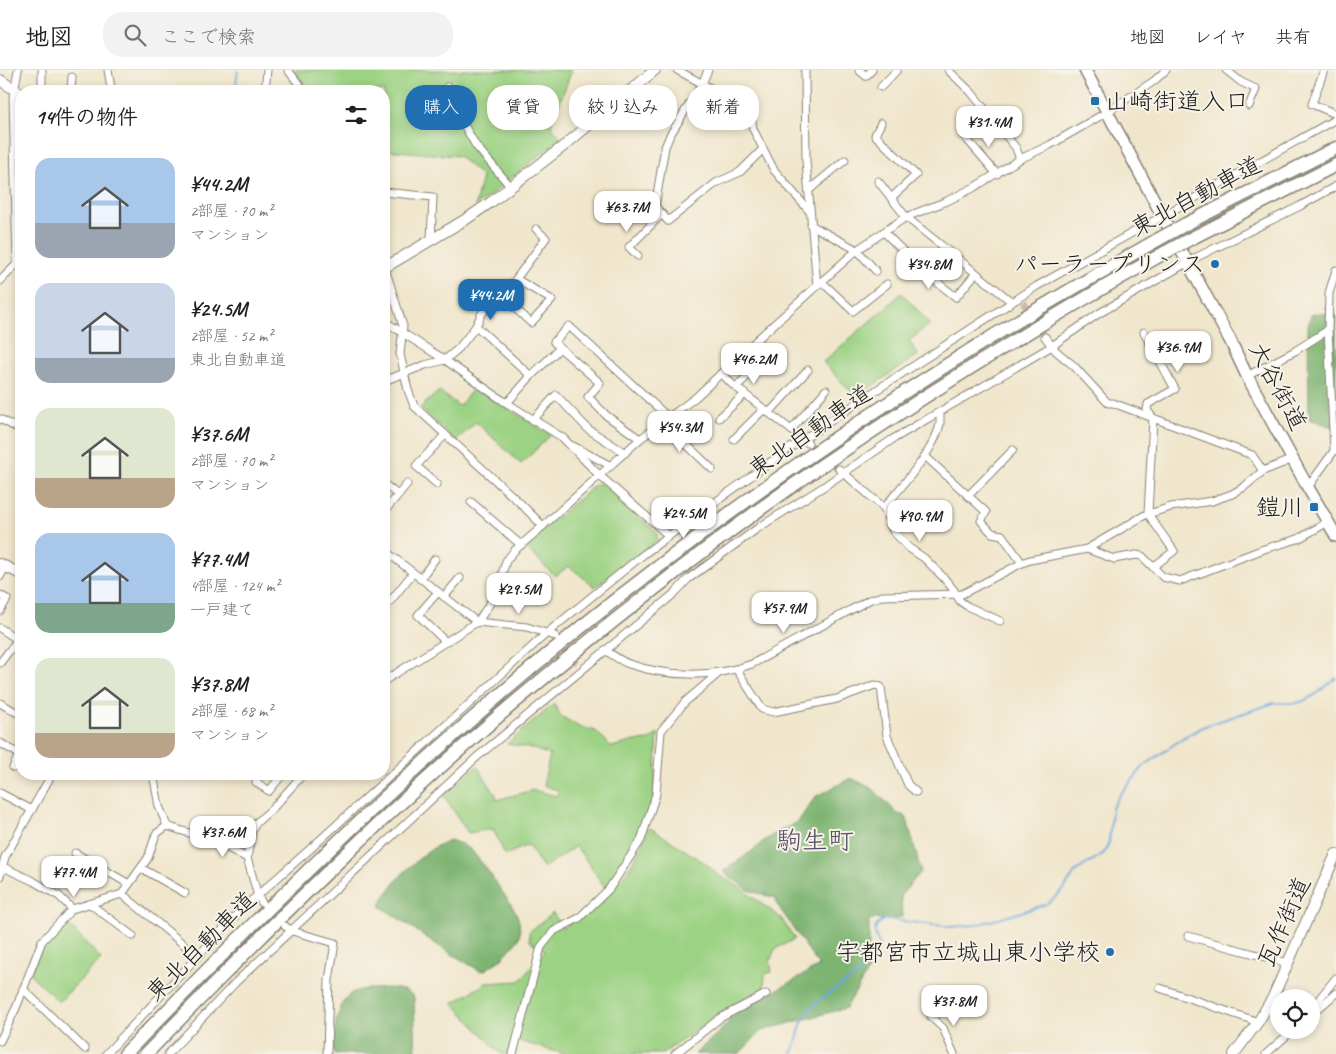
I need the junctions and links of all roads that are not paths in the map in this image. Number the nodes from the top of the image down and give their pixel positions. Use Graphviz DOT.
graph roads {
  1 [pos="18,70"];
  2 [pos="42,70"];
  3 [pos="108,70"];
  4 [pos="267,70"];
  5 [pos="288,70"];
  6 [pos="655,70"];
  7 [pos="677,70"];
  8 [pos="708,70"];
  9 [pos="805,70"];
  10 [pos="859,70"];
  11 [pos="872,70"];
  12 [pos="897,70"];
  13 [pos="948,70"];
  14 [pos="1085,70"];
  15 [pos="1166,70"];
  16 [pos="1226,70"];
  17 [pos="1324,70"];
  18 [pos="72,78"];
  19 [pos="0,80"];
  20 [pos="702,84"];
  21 [pos="18,85"];
  22 [pos="42,85"];
  23 [pos="71,85"];
  24 [pos="110,85"];
  25 [pos="266,85"];
  26 [pos="299,85"];
  27 [pos="881,87"];
  28 [pos="15,90"];
  29 [pos="15,95"];
  30 [pos="1250,106"];
  31 [pos="1108,112"];
  32 [pos="1336,114"];
  33 [pos="1336,119"];
  34 [pos="881,123"];
  35 [pos="467,130"];
  36 [pos="964,136"];
  37 [pos="1336,148"];
  38 [pos="763,149"];
  39 [pos="15,152"];
  40 [pos="1020,159"];
  41 [pos="845,160"];
  42 [pos="1336,165"];
  43 [pos="997,174"];
  44 [pos="878,181"];
  45 [pos="1336,186"];
  46 [pos="511,187"];
  47 [pos="809,190"];
  48 [pos="390,192"];
  49 [pos="892,198"];
  50 [pos="810,212"];
  51 [pos="662,214"];
  52 [pos="1162,216"];
  53 [pos="906,217"];
  54 [pos="811,225"];
  55 [pos="536,229"];
  56 [pos="884,232"];
  57 [pos="431,240"];
  58 [pos="857,250"];
  59 [pos="638,256"];
  60 [pos="1188,262"];
  61 [pos="390,264"];
  62 [pos="15,266"];
  63 [pos="1336,270"];
  64 [pos="876,271"];
  65 [pos="976,273"];
  66 [pos="516,279"];
  67 [pos="0,282"];
  68 [pos="820,284"];
  69 [pos="887,284"];
  70 [pos="390,286"];
  71 [pos="502,296"];
  72 [pos="1012,302"];
  73 [pos="390,324"];
  74 [pos="476,326"];
  75 [pos="1328,330"];
  76 [pos="402,332"];
  77 [pos="1144,332"];
  78 [pos="1045,337"];
  79 [pos="1052,346"];
  80 [pos="560,348"];
  81 [pos="445,360"];
  82 [pos="756,368"];
  83 [pos="808,370"];
  84 [pos="404,373"];
  85 [pos="721,373"];
  86 [pos="531,376"];
  87 [pos="1248,376"];
  88 [pos="390,379"];
  89 [pos="736,387"];
  90 [pos="826,390"];
  91 [pos="745,394"];
  92 [pos="506,403"];
  93 [pos="766,411"];
  94 [pos="940,412"];
  95 [pos="719,418"];
  96 [pos="1153,418"];
  97 [pos="0,419"];
  98 [pos="533,420"];
  99 [pos="666,420"];
  100 [pos="15,427"];
  101 [pos="791,430"];
  102 [pos="445,435"];
  103 [pos="640,439"];
  104 [pos="734,439"];
  105 [pos="806,441"];
  106 [pos="568,444"];
  107 [pos="1013,450"];
  108 [pos="625,453"];
  109 [pos="925,456"];
  110 [pos="1293,459"];
  111 [pos="611,466"];
  112 [pos="712,469"];
  113 [pos="842,471"];
  114 [pos="1263,471"];
  115 [pos="600,476"];
  116 [pos="407,484"];
  117 [pos="437,484"];
  118 [pos="1308,487"];
  119 [pos="390,489"];
  120 [pos="398,495"];
  121 [pos="968,496"];
  122 [pos="471,502"];
  123 [pos="390,505"];
  124 [pos="884,508"];
  125 [pos="1148,514"];
  126 [pos="1328,522"];
  127 [pos="543,526"];
  128 [pos="670,536"];
  129 [pos="1336,536"];
  130 [pos="521,544"];
  131 [pos="1087,549"];
  132 [pos="390,555"];
  133 [pos="435,559"];
  134 [pos="1022,563"];
  135 [pos="3,566"];
  136 [pos="1153,567"];
  137 [pos="15,571"];
  138 [pos="412,573"];
  139 [pos="0,577"];
  140 [pos="460,578"];
  141 [pos="420,579"];
  142 [pos="956,594"];
  143 [pos="0,595"];
  144 [pos="441,595"];
  145 [pos="390,601"];
  146 [pos="0,611"];
  147 [pos="1000,621"];
  148 [pos="477,622"];
  149 [pos="0,628"];
  150 [pos="547,633"];
  151 [pos="15,635"];
  152 [pos="555,636"];
  153 [pos="446,642"];
  154 [pos="15,644"];
  155 [pos="605,650"];
  156 [pos="0,663"];
  157 [pos="737,670"];
  158 [pos="720,672"];
  159 [pos="390,677"];
  160 [pos="0,703"];
  161 [pos="15,712"];
  162 [pos="0,744"];
  163 [pos="15,750"];
  164 [pos="15,764"];
  165 [pos="13,768"];
  166 [pos="390,779"];
  167 [pos="49,780"];
  168 [pos="154,780"];
  169 [pos="256,780"];
  170 [pos="278,780"];
  171 [pos="298,780"];
  172 [pos="389,780"];
  173 [pos="916,792"];
  174 [pos="0,793"];
  175 [pos="32,810"];
  176 [pos="167,826"];
  177 [pos="75,853"];
  178 [pos="1336,854"];
  179 [pos="247,858"];
  180 [pos="2,867"];
  181 [pos="140,868"];
  182 [pos="0,876"];
  183 [pos="129,884"];
  184 [pos="185,893"];
  185 [pos="122,894"];
  186 [pos="260,900"];
  187 [pos="90,904"];
  188 [pos="72,910"];
  189 [pos="289,928"];
  190 [pos="133,936"];
  191 [pos="1188,936"];
  192 [pos="198,956"];
  193 [pos="1288,963"];
  194 [pos="1336,978"];
  195 [pos="1160,988"];
  196 [pos="23,989"];
  197 [pos="1336,993"];
  198 [pos="766,994"];
  199 [pos="1320,998"];
  200 [pos="1320,1008"];
  201 [pos="931,1017"];
  202 [pos="1258,1022"];
  203 [pos="1,1038"];
  204 [pos="1283,1039"];
  205 [pos="85,1048"];
  206 [pos="106,1054"];
  207 [pos="125,1054"];
  208 [pos="146,1054"];
  209 [pos="168,1054"];
  210 [pos="327,1054"];
  211 [pos="513,1054"];
  212 [pos="675,1054"];
  213 [pos="954,1054"];
  214 [pos="1234,1054"];
  215 [pos="1266,1054"];
  1 -- 21 [label="street"];
  2 -- 22 [label="street"];
  3 -- 24 [label="street"];
  4 -- 25 [label="street"];
  5 -- 26 [label="street"];
  6 -- 46 [label="street"];
  7 -- 20 [label="street"];
  8 -- 20 [label="street"];
  9 -- 47 [label="street"];
  10 -- 11 [label="street"];
  12 -- 27 [label="street"];
  13 -- 40 [label="street"];
  14 -- 31 [label="main road, 大谷街道"];
  15 -- 31 [label="street"];
  16 -- 30 [label="street"];
  17 -- 32 [label="street"];
  18 -- 23 [label="street"];
  19 -- 28 [label="street"];
  20 -- 38 [label="street"];
  20 -- 51 [label="street"];
  29 -- 39 [label="street"];
  31 -- 40 [label="street"];
  31 -- 52 [label="main road, 大谷街道"];
  33 -- 52 [label="street"];
  34 -- 49 [label="street"];
  35 -- 46 [label="street"];
  36 -- 43 [label="street"];
  37 -- 207 [label="highway, 東北自動車道, bridge"];
  38 -- 50 [label="street"];
  38 -- 51 [label="street"];
  40 -- 43 [label="street"];
  41 -- 47 [label="street"];
  42 -- 208 [label="highway, 東北自動車道, bridge"];
  43 -- 53 [label="street"];
  44 -- 49 [label="street"];
  45 -- 60 [label="street"];
  46 -- 57 [label="street"];
  47 -- 50 [label="street"];
  48 -- 57 [label="street"];
  49 -- 53 [label="street"];
  50 -- 54 [label="street"];
  51 -- 59 [label="street"];
  52 -- 60 [label="main road, 大谷街道"];
  52 -- 72 [label="street"];
  53 -- 56 [label="street"];
  53 -- 65 [label="street"];
  54 -- 58 [label="street"];
  54 -- 68 [label="street"];
  55 -- 66 [label="street"];
  56 -- 58 [label="street"];
  56 -- 65 [label="street"];
  57 -- 61 [label="street"];
  58 -- 64 [label="street"];
  58 -- 68 [label="street"];
  60 -- 79 [label="street"];
  60 -- 87 [label="main road, 大谷街道"];
  62 -- 67 [label="street"];
  63 -- 75 [label="street"];
  65 -- 72 [label="street"];
  66 -- 71 [label="street"];
  66 -- 71 [label="street"];
  68 -- 69 [label="street"];
  68 -- 85 [label="street"];
  70 -- 76 [label="street"];
  71 -- 74 [label="street"];
  72 -- 105 [label="street"];
  73 -- 76 [label="street"];
  74 -- 81 [label="street"];
  74 -- 86 [label="street"];
  75 -- 87 [label="street"];
  75 -- 118 [label="street"];
  76 -- 81 [label="street"];
  76 -- 84 [label="street"];
  77 -- 96 [label="street"];
  78 -- 79 [label="street"];
  79 -- 94 [label="street"];
  79 -- 96 [label="street"];
  80 -- 86 [label="street"];
  80 -- 99 [label="street"];
  80 -- 103 [label="street"];
  81 -- 84 [label="street"];
  81 -- 92 [label="street"];
  82 -- 89 [label="street"];
  83 -- 93 [label="street"];
  84 -- 88 [label="street"];
  84 -- 102 [label="street"];
  85 -- 89 [label="street"];
  85 -- 99 [label="street"];
  86 -- 92 [label="street"];
  87 -- 110 [label="main road, 大谷街道"];
  89 -- 91 [label="street"];
  90 -- 101 [label="street"];
  91 -- 93 [label="street"];
  91 -- 95 [label="street"];
  92 -- 98 [label="street"];
  93 -- 101 [label="street"];
  93 -- 104 [label="street"];
  94 -- 109 [label="street"];
  94 -- 113 [label="street"];
  96 -- 114 [label="street"];
  96 -- 125 [label="street"];
  97 -- 100 [label="street"];
  98 -- 106 [label="street"];
  98 -- 108 [label="street"];
  99 -- 103 [label="street"];
  99 -- 112 [label="street"];
  101 -- 105 [label="street"];
  102 -- 117 [label="street"];
  102 -- 127 [label="street"];
  103 -- 108 [label="street"];
  105 -- 128 [label="street"];
  106 -- 111 [label="street"];
  106 -- 115 [label="street"];
  107 -- 121 [label="street"];
  108 -- 111 [label="street"];
  109 -- 121 [label="street"];
  109 -- 124 [label="street"];
  110 -- 114 [label="street"];
  110 -- 118 [label="main road, 大谷街道"];
  111 -- 115 [label="street"];
  113 -- 124 [label="street"];
  113 -- 155 [label="street"];
  114 -- 125 [label="street"];
  115 -- 127 [label="street"];
  115 -- 128 [label="street"];
  116 -- 120 [label="street"];
  118 -- 126 [label="main road, 大谷街道"];
  119 -- 120 [label="street"];
  120 -- 123 [label="street"];
  121 -- 134 [label="street"];
  122 -- 130 [label="street"];
  124 -- 142 [label="street"];
  125 -- 131 [label="street"];
  125 -- 136 [label="street"];
  126 -- 129 [label="main road, 大谷街道"];
  126 -- 136 [label="street"];
  127 -- 130 [label="street"];
  128 -- 150 [label="street"];
  130 -- 148 [label="street"];
  131 -- 134 [label="street"];
  131 -- 136 [label="street"];
  132 -- 138 [label="street"];
  133 -- 141 [label="street"];
  134 -- 142 [label="street"];
  135 -- 137 [label="street"];
  135 -- 139 [label="street"];
  138 -- 141 [label="street"];
  138 -- 145 [label="street"];
  140 -- 144 [label="street"];
  141 -- 144 [label="street"];
  142 -- 147 [label="street"];
  142 -- 157 [label="street"];
  143 -- 146 [label="street"];
  144 -- 148 [label="street"];
  144 -- 153 [label="street"];
  148 -- 150 [label="street"];
  148 -- 153 [label="street"];
  149 -- 151 [label="street"];
  150 -- 152 [label="street"];
  150 -- 166 [label="street"];
  153 -- 159 [label="street"];
  154 -- 156 [label="street"];
  155 -- 158 [label="street"];
  155 -- 189 [label="street"];
  157 -- 158 [label="street"];
  157 -- 173 [label="street"];
  158 -- 211 [label="street"];
  160 -- 161 [label="street"];
  162 -- 163 [label="street"];
  164 -- 165 [label="street"];
  167 -- 175 [label="street"];
  168 -- 176 [label="street"];
  169 -- 170 [label="street"];
  171 -- 179 [label="street"];
  172 -- 186 [label="street"];
  174 -- 175 [label="street"];
  175 -- 180 [label="street"];
  176 -- 179 [label="street"];
  176 -- 181 [label="street"];
  177 -- 183 [label="street"];
  178 -- 193 [label="street, 瓦作街道"];
  179 -- 186 [label="street"];
  180 -- 182 [label="street"];
  180 -- 188 [label="street"];
  181 -- 183 [label="street"];
  181 -- 184 [label="street"];
  183 -- 185 [label="street"];
  185 -- 187 [label="street"];
  185 -- 192 [label="street"];
  186 -- 192 [label="street"];
  187 -- 188 [label="street"];
  187 -- 190 [label="street"];
  188 -- 196 [label="street"];
  189 -- 209 [label="street"];
  189 -- 210 [label="street"];
  191 -- 193 [label="street"];
  192 -- 206 [label="street"];
  193 -- 202 [label="street, 瓦作街道"];
  194 -- 199 [label="street"];
  195 -- 202 [label="street"];
  196 -- 203 [label="street"];
  196 -- 205 [label="street"];
  197 -- 200 [label="street"];
  198 -- 212 [label="street"];
  201 -- 213 [label="street"];
  202 -- 214 [label="street, 瓦作街道"];
  204 -- 215 [label="street"];
}
